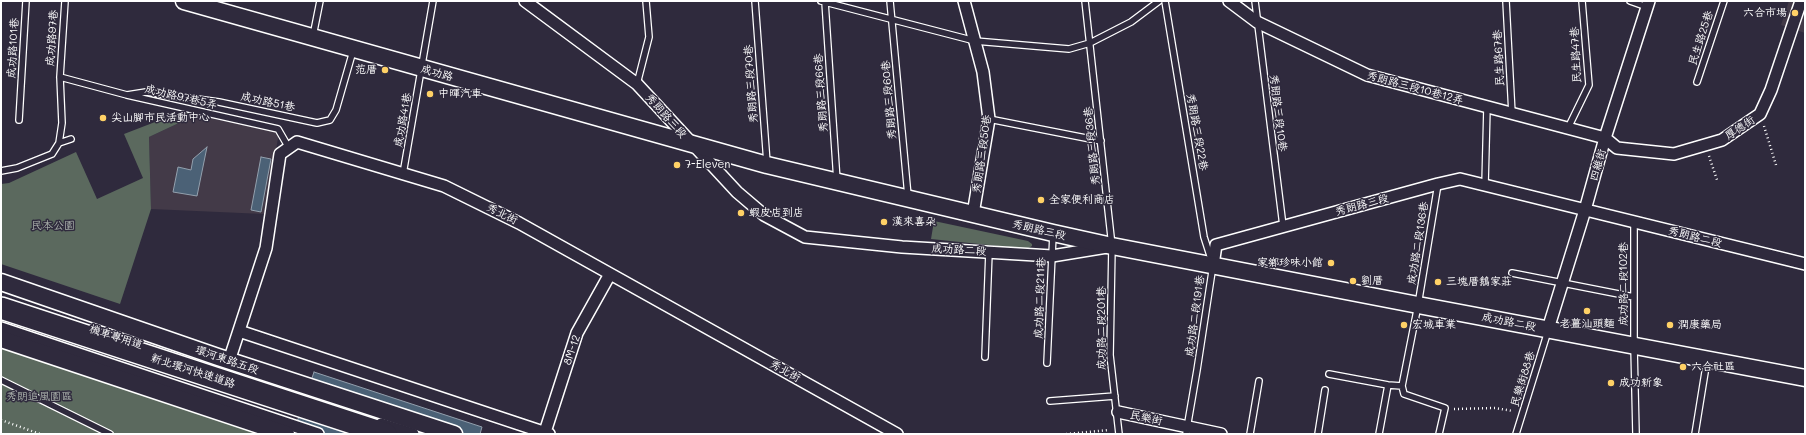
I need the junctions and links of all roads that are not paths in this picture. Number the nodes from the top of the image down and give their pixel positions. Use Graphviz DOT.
graph roads {
  1 [pos="26,1"];
  2 [pos="65,1"];
  3 [pos="320,1"];
  4 [pos="433,1"];
  5 [pos="525,1"];
  6 [pos="646,1"];
  7 [pos="755,1"];
  8 [pos="823,1"];
  9 [pos="890,1"];
  10 [pos="964,1"];
  11 [pos="1085,1"];
  12 [pos="1159,1"];
  13 [pos="1165,1"];
  14 [pos="1229,1"];
  15 [pos="1255,1"];
  16 [pos="1506,1"];
  17 [pos="1582,1"];
  18 [pos="1630,1"];
  19 [pos="1724,1"];
  20 [pos="1801,1"];
  21 [pos="188,2"];
  22 [pos="1648,4"];
  23 [pos="892,19"];
  24 [pos="1257,22"];
  25 [pos="313,37"];
  26 [pos="975,41"];
  27 [pos="1090,43"];
  28 [pos="354,49"];
  29 [pos="422,69"];
  30 [pos="60,77"];
  31 [pos="1697,82"];
  32 [pos="637,84"];
  33 [pos="127,95"];
  34 [pos="1487,107"];
  35 [pos="1512,114"];
  36 [pos="989,118"];
  37 [pos="19,120"];
  38 [pos="1568,128"];
  39 [pos="1605,138"];
  40 [pos="71,139"];
  41 [pos="1101,141"];
  42 [pos="59,143"];
  43 [pos="691,144"];
  44 [pos="288,148"];
  45 [pos="767,165"];
  46 [pos="1,172"];
  47 [pos="403,174"];
  48 [pos="838,183"];
  49 [pos="1438,184"];
  50 [pos="1485,185"];
  51 [pos="908,198"];
  52 [pos="1585,210"];
  53 [pos="973,214"];
  54 [pos="1634,222"];
  55 [pos="1283,226"];
  56 [pos="1053,233"];
  57 [pos="1112,246"];
  58 [pos="989,252"];
  59 [pos="1052,256"];
  60 [pos="1805,264"];
  61 [pos="1213,265"];
  62 [pos="1512,273"];
  63 [pos="610,274"];
  64 [pos="1,282"];
  65 [pos="1562,283"];
  66 [pos="1634,298"];
  67 [pos="1,300"];
  68 [pos="1418,305"];
  69 [pos="1,308"];
  70 [pos="1,321"];
  71 [pos="1,328"];
  72 [pos="1548,329"];
  73 [pos="239,331"];
  74 [pos="1,339"];
  75 [pos="1634,346"];
  76 [pos="985,357"];
  77 [pos="1707,360"];
  78 [pos="229,361"];
  79 [pos="1047,363"];
  80 [pos="1329,374"];
  81 [pos="1805,378"];
  82 [pos="1,380"];
  83 [pos="1259,381"];
  84 [pos="1388,385"];
  85 [pos="1402,386"];
  86 [pos="1325,390"];
  87 [pos="1115,396"];
  88 [pos="1050,401"];
  89 [pos="1118,412"];
  90 [pos="1187,430"];
  91 [pos="1119,432"];
  92 [pos="547,433"];
  93 [pos="110,434"];
  94 [pos="286,434"];
  95 [pos="318,434"];
  96 [pos="342,434"];
  97 [pos="386,434"];
  98 [pos="413,434"];
  99 [pos="454,434"];
  100 [pos="897,434"];
  101 [pos="1221,434"];
  102 [pos="1250,434"];
  103 [pos="1318,434"];
  104 [pos="1379,434"];
  105 [pos="1439,434"];
  106 [pos="1516,434"];
  107 [pos="1636,434"];
  108 [pos="1695,434"];
  1 -- 37 [label="lane, 成功路101巷"];
  2 -- 30 [label="lane, 成功路97巷"];
  3 -- 25 [label="lane"];
  4 -- 29 [label="lane, 成功路41巷"];
  5 -- 32 [label="street, 秀朗路三段"];
  6 -- 32 [label="lane"];
  7 -- 45 [label="lane, 秀朗路三段70巷"];
  8 -- 23 [label="lane"];
  8 -- 48 [label="lane, 秀朗路三段66巷"];
  9 -- 23 [label="lane, 秀朗路三段60巷"];
  10 -- 26 [label="street, 秀朗路三段50巷"];
  11 -- 27 [label="lane, 秀朗路三段36巷"];
  12 -- 27 [label="lane"];
  13 -- 61 [label="lane, 秀朗路三段22巷"];
  14 -- 24 [label="street, 秀朗路三段10巷12弄"];
  15 -- 24 [label="lane, 秀朗路三段10巷"];
  16 -- 35 [label="lane, 民生路67巷"];
  17 -- 38 [label="lane, 民生路47巷"];
  18 -- 22 [label="lane"];
  19 -- 31 [label="lane, 民生路25巷"];
  20 -- 39 [label="street, 厚德街"];
  21 -- 25 [label="street, 成功路"];
  22 -- 39 [label="street, 四維街"];
  23 -- 26 [label="lane"];
  23 -- 51 [label="lane, 秀朗路三段60巷"];
  24 -- 34 [label="street, 秀朗路三段10巷12弄"];
  24 -- 55 [label="lane, 秀朗路三段10巷"];
  25 -- 28 [label="street, 成功路"];
  26 -- 27 [label="lane"];
  26 -- 36 [label="street, 秀朗路三段50巷"];
  27 -- 41 [label="lane, 秀朗路三段36巷"];
  28 -- 29 [label="street, 成功路"];
  28 -- 33 [label="lane, 成功路51巷"];
  29 -- 43 [label="street, 成功路"];
  29 -- 47 [label="lane, 成功路41巷"];
  30 -- 33 [label="lane, 成功路97巷5弄"];
  30 -- 42 [label="lane, 成功路97巷"];
  32 -- 43 [label="street, 秀朗路三段"];
  33 -- 44 [label="lane, 成功路97巷5弄"];
  34 -- 35 [label="street, 秀朗路三段10巷12弄"];
  34 -- 50 [label="lane"];
  35 -- 38 [label="street, 秀朗路三段10巷12弄"];
  36 -- 41 [label="lane"];
  36 -- 53 [label="street, 秀朗路三段50巷"];
  38 -- 39 [label="street, 厚德街"];
  39 -- 52 [label="street, 四維街"];
  40 -- 42 [label="lane"];
  41 -- 57 [label="lane, 秀朗路三段36巷"];
  42 -- 46 [label="lane"];
  43 -- 45 [label="street, 秀朗路三段"];
  43 -- 58 [label="street, 成功路二段"];
  44 -- 47 [label="street, 秀北街"];
  44 -- 73 [label="street"];
  45 -- 48 [label="street, 秀朗路三段"];
  47 -- 63 [label="street, 秀北街"];
  48 -- 51 [label="street, 秀朗路三段"];
  49 -- 50 [label="street, 秀朗路三段"];
  49 -- 55 [label="street, 秀朗路三段"];
  49 -- 68 [label="lane, 成功路二段136巷"];
  50 -- 52 [label="street, 秀朗路三段"];
  51 -- 53 [label="street, 秀朗路三段"];
  52 -- 54 [label="street, 秀朗路二段"];
  52 -- 65 [label="street, 四維街"];
  53 -- 56 [label="street, 秀朗路三段"];
  54 -- 60 [label="street, 秀朗路二段"];
  54 -- 66 [label="lane, 成功路二段102巷"];
  55 -- 61 [label="street, 秀朗路三段"];
  56 -- 57 [label="street, 秀朗路三段"];
  56 -- 59 [label="lane, 成功路二段211巷"];
  57 -- 59 [label="street, 成功路二段"];
  57 -- 61 [label="street, 秀朗路三段"];
  57 -- 87 [label="lane, 成功路二段201巷"];
  58 -- 59 [label="street, 成功路二段"];
  58 -- 76 [label="lane"];
  59 -- 79 [label="lane, 成功路二段211巷"];
  61 -- 68 [label="street, 成功路二段"];
  61 -- 90 [label="lane, 成功路二段191巷"];
  62 -- 65 [label="lane"];
  63 -- 92 [label="street, 8M-12"];
  63 -- 100 [label="street, 秀北街"];
  64 -- 78 [label="street, 環河東路五段"];
  65 -- 66 [label="lane"];
  65 -- 72 [label="street, 四維街"];
  66 -- 75 [label="lane, 成功路二段102巷"];
  67 -- 98 [label="street, 機車專用道"];
  68 -- 72 [label="street, 成功路二段"];
  68 -- 85 [label="lane, 成功路二段136巷"];
  69 -- 97 [label="highway, 新北環河快速道路"];
  70 -- 96 [label="highway, 新北環河快速道路"];
  71 -- 95 [label="street"];
  72 -- 75 [label="street, 成功路二段"];
  72 -- 106 [label="lane, 民樂街88巷"];
  73 -- 78 [label="street"];
  73 -- 92 [label="street"];
  74 -- 94 [label="street"];
  75 -- 77 [label="street, 成功路二段"];
  75 -- 107 [label="lane, 成功路二段102巷"];
  77 -- 81 [label="street, 成功路二段"];
  77 -- 108 [label="lane"];
  78 -- 99 [label="street, 環河東路五段"];
  80 -- 84 [label="lane"];
  82 -- 93 [label="lane"];
  83 -- 102 [label="lane"];
  84 -- 85 [label="lane"];
  84 -- 104 [label="lane"];
  85 -- 105 [label="lane"];
  86 -- 103 [label="lane"];
  87 -- 88 [label="lane"];
  87 -- 89 [label="lane, 成功路二段201巷"];
  89 -- 90 [label="street, 民樂街"];
  89 -- 91 [label="lane, 成功路二段201巷"];
  90 -- 101 [label="street, 民樂街"];
}
